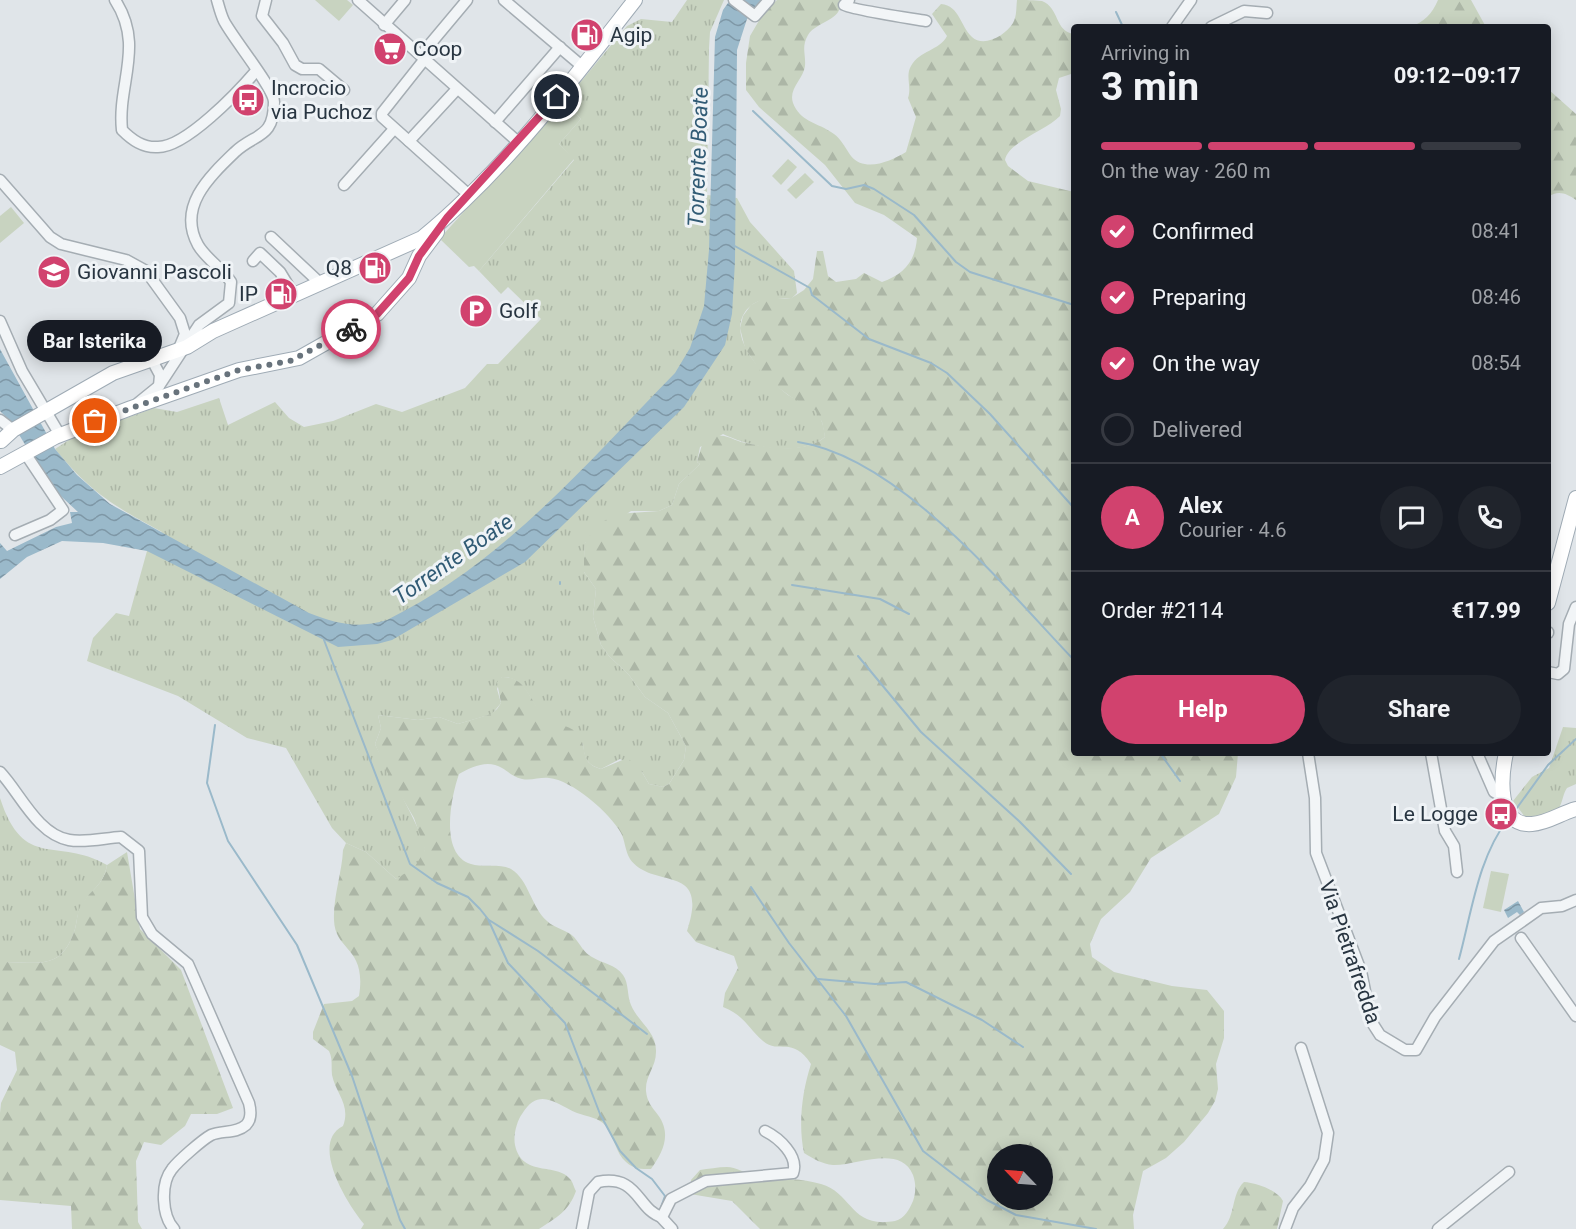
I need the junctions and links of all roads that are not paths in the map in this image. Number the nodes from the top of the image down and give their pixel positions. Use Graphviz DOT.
graph roads {
  1 [pos="115,0"];
  2 [pos="217,0"];
  3 [pos="266,0"];
  4 [pos="405,0"];
  5 [pos="467,0"];
  6 [pos="504,0"];
  7 [pos="636,0"];
  8 [pos="734,0"];
  9 [pos="769,0"];
  10 [pos="849,0"];
  11 [pos="1191,0"];
  12 [pos="364,2"];
  13 [pos="1267,13"];
  14 [pos="926,21"];
  15 [pos="1174,24"];
  16 [pos="1217,24"];
  17 [pos="384,25"];
  18 [pos="560,47"];
  19 [pos="424,60"];
  20 [pos="583,67"];
  21 [pos="256,71"];
  22 [pos="457,89"];
  23 [pos="344,90"];
  24 [pos="495,122"];
  25 [pos="394,129"];
  26 [pos="409,141"];
  27 [pos="518,142"];
  28 [pos="0,180"];
  29 [pos="344,185"];
  30 [pos="469,195"];
  31 [pos="271,237"];
  32 [pos="415,250"];
  33 [pos="253,261"];
  34 [pos="321,284"];
  35 [pos="294,295"];
  36 [pos="0,321"];
  37 [pos="186,341"];
  38 [pos="152,360"];
  39 [pos="159,386"];
  40 [pos="131,408"];
  41 [pos="43,413"];
  42 [pos="0,420"];
  43 [pos="7,431"];
  44 [pos="56,436"];
  45 [pos="0,441"];
  46 [pos="26,453"];
  47 [pos="0,467"];
  48 [pos="1576,498"];
  49 [pos="15,535"];
  50 [pos="1551,592"];
  51 [pos="1576,607"];
  52 [pos="1551,673"];
  53 [pos="1308,756"];
  54 [pos="1432,756"];
  55 [pos="1477,756"];
  56 [pos="1506,756"];
  57 [pos="0,772"];
  58 [pos="1503,797"];
  59 [pos="1576,809"];
  60 [pos="1457,872"];
  61 [pos="1576,903"];
  62 [pos="1521,938"];
  63 [pos="1576,1016"];
  64 [pos="1301,1048"];
  65 [pos="765,1131"];
  66 [pos="1509,1172"];
  67 [pos="661,1217"];
  68 [pos="174,1229"];
  69 [pos="582,1229"];
  70 [pos="672,1229"];
  71 [pos="1285,1229"];
  72 [pos="1438,1229"];
  1 -- 21 [label="street"];
  2 -- 21 [label="street"];
  3 -- 23 [label="street"];
  4 -- 17 [label="street"];
  5 -- 19 [label="street"];
  6 -- 18 [label="street"];
  7 -- 20 [label="main road"];
  8 -- 9 [label="street"];
  10 -- 14 [label="street"];
  11 -- 15 [label="street"];
  12 -- 17 [label="street"];
  13 -- 16 [label="street"];
  17 -- 19 [label="street"];
  18 -- 20 [label="street"];
  18 -- 24 [label="street"];
  19 -- 22 [label="street"];
  19 -- 25 [label="street"];
  20 -- 27 [label="main road"];
  21 -- 37 [label="street"];
  22 -- 24 [label="street"];
  22 -- 26 [label="street"];
  24 -- 27 [label="street"];
  25 -- 26 [label="street"];
  25 -- 29 [label="street"];
  26 -- 30 [label="street"];
  27 -- 30 [label="main road"];
  28 -- 37 [label="street"];
  30 -- 32 [label="main road"];
  31 -- 34 [label="street"];
  32 -- 34 [label="main road"];
  32 -- 40 [label="main road"];
  33 -- 35 [label="street"];
  34 -- 35 [label="main road"];
  35 -- 37 [label="main road"];
  36 -- 41 [label="street"];
  37 -- 38 [label="main road"];
  37 -- 39 [label="street"];
  38 -- 39 [label="street"];
  38 -- 41 [label="main road"];
  39 -- 40 [label="street"];
  40 -- 44 [label="main road"];
  41 -- 43 [label="main road"];
  41 -- 44 [label="street"];
  42 -- 43 [label="street"];
  43 -- 45 [label="main road"];
  44 -- 46 [label="main road"];
  45 -- 47 [label="main road"];
  46 -- 47 [label="main road"];
  46 -- 49 [label="street"];
  48 -- 50 [label="main road"];
  51 -- 52 [label="street"];
  53 -- 61 [label="street, Via Pietrafredda"];
  54 -- 60 [label="street"];
  55 -- 58 [label="street"];
  56 -- 58 [label="main road"];
  57 -- 68 [label="street"];
  58 -- 59 [label="main road"];
  62 -- 63 [label="street"];
  64 -- 71 [label="street"];
  65 -- 67 [label="street"];
  66 -- 72 [label="street"];
  67 -- 69 [label="street"];
  67 -- 70 [label="street"];
}
